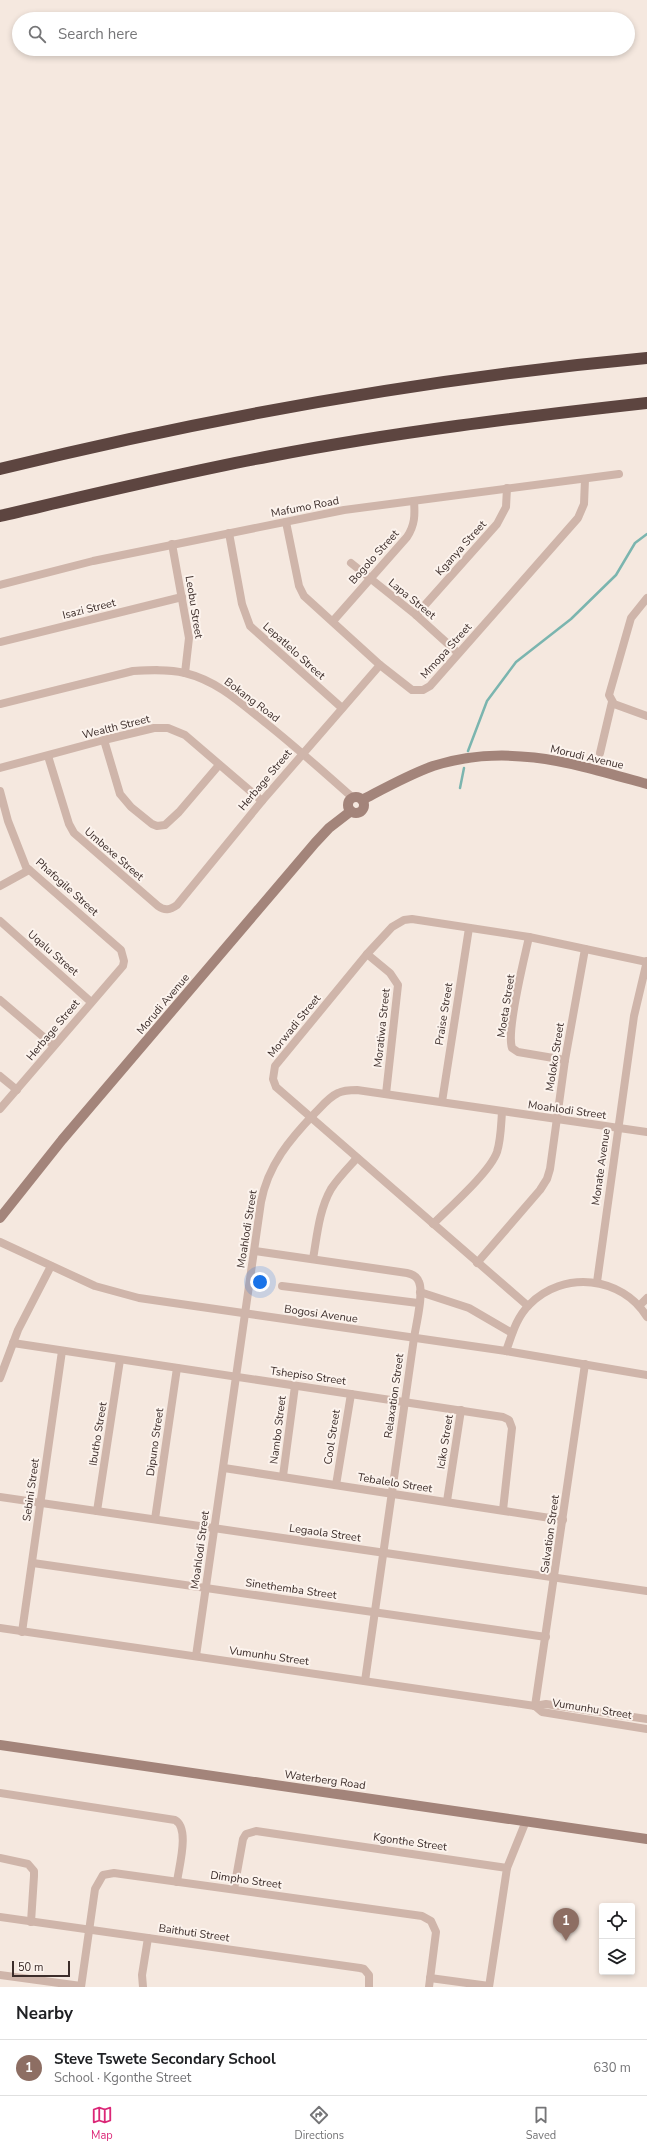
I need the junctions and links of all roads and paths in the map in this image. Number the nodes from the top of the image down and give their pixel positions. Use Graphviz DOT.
graph roads {
  1 [pos="647,358"];
  2 [pos="647,403"];
  3 [pos="0,469"];
  4 [pos="619,474"];
  5 [pos="585,479"];
  6 [pos="507,488"];
  7 [pos="414,501"];
  8 [pos="0,516"];
  9 [pos="286,522"];
  10 [pos="229,533"];
  11 [pos="172,544"];
  12 [pos="351,563"];
  13 [pos="369,579"];
  14 [pos="0,585"];
  15 [pos="182,597"];
  16 [pos="647,598"];
  17 [pos="416,615"];
  18 [pos="333,621"];
  19 [pos="0,642"];
  20 [pos="458,653"];
  21 [pos="380,665"];
  22 [pos="185,673"];
  23 [pos="612,702"];
  24 [pos="0,704"];
  25 [pos="342,708"];
  26 [pos="647,716"];
  27 [pos="104,740"];
  28 [pos="303,753"];
  29 [pos="600,753"];
  30 [pos="48,756"];
  31 [pos="219,765"];
  32 [pos="0,768"];
  33 [pos="647,784"];
  34 [pos="0,791"];
  35 [pos="358,799"];
  36 [pos="262,801"];
  37 [pos="4,822"];
  38 [pos="29,870"];
  39 [pos="0,886"];
  40 [pos="168,910"];
  41 [pos="0,921"];
  42 [pos="469,928"];
  43 [pos="529,938"];
  44 [pos="585,948"];
  45 [pos="367,954"];
  46 [pos="647,961"];
  47 [pos="123,966"];
  48 [pos="0,1000"];
  49 [pos="91,1002"];
  50 [pos="53,1045"];
  51 [pos="565,1060"];
  52 [pos="0,1076"];
  53 [pos="17,1090"];
  54 [pos="386,1094"];
  55 [pos="442,1102"];
  56 [pos="0,1109"];
  57 [pos="502,1112"];
  58 [pos="310,1118"];
  59 [pos="557,1121"];
  60 [pos="618,1128"];
  61 [pos="647,1132"];
  62 [pos="357,1158"];
  63 [pos="0,1218"];
  64 [pos="434,1224"];
  65 [pos="0,1242"];
  66 [pos="255,1250"];
  67 [pos="313,1259"];
  68 [pos="477,1263"];
  69 [pos="51,1266"];
  70 [pos="597,1282"];
  71 [pos="282,1286"];
  72 [pos="420,1292"];
  73 [pos="647,1298"];
  74 [pos="418,1303"];
  75 [pos="640,1305"];
  76 [pos="528,1306"];
  77 [pos="245,1314"];
  78 [pos="647,1317"];
  79 [pos="512,1333"];
  80 [pos="414,1338"];
  81 [pos="13,1343"];
  82 [pos="506,1351"];
  83 [pos="62,1352"];
  84 [pos="120,1360"];
  85 [pos="585,1364"];
  86 [pos="177,1368"];
  87 [pos="647,1375"];
  88 [pos="236,1377"];
  89 [pos="0,1378"];
  90 [pos="295,1386"];
  91 [pos="350,1394"];
  92 [pos="404,1402"];
  93 [pos="461,1410"];
  94 [pos="224,1468"];
  95 [pos="283,1476"];
  96 [pos="336,1485"];
  97 [pos="392,1493"];
  98 [pos="0,1496"];
  99 [pos="447,1501"];
  100 [pos="40,1502"];
  101 [pos="97,1510"];
  102 [pos="503,1510"];
  103 [pos="155,1519"];
  104 [pos="563,1520"];
  105 [pos="214,1528"];
  106 [pos="383,1552"];
  107 [pos="33,1563"];
  108 [pos="554,1578"];
  109 [pos="206,1588"];
  110 [pos="647,1591"];
  111 [pos="374,1612"];
  112 [pos="0,1628"];
  113 [pos="22,1632"];
  114 [pos="546,1637"];
  115 [pos="196,1656"];
  116 [pos="364,1681"];
  117 [pos="534,1706"];
  118 [pos="647,1719"];
  119 [pos="647,1729"];
  120 [pos="0,1745"];
  121 [pos="0,1793"];
  122 [pos="526,1821"];
  123 [pos="647,1839"];
  124 [pos="0,1858"];
  125 [pos="507,1868"];
  126 [pos="177,1882"];
  127 [pos="234,1890"];
  128 [pos="0,1918"];
  129 [pos="31,1922"];
  130 [pos="89,1929"];
  131 [pos="148,1938"];
  132 [pos="0,1975"];
  133 [pos="430,1978"];
  134 [pos="81,1986"];
  135 [pos="489,1986"];
  136 [pos="143,1987"];
  137 [pos="369,1987"];
  138 [pos="429,1987"];
  1 -- 3 [label="highway"];
  2 -- 8 [label="highway"];
  4 -- 5 [label="street, Mafumo Road"];
  5 -- 6 [label="street, Mafumo Road"];
  5 -- 20 [label="street, Mmopa Street"];
  6 -- 7 [label="street, Mafumo Road"];
  6 -- 17 [label="street, Kganya Street"];
  7 -- 9 [label="street, Mafumo Road"];
  7 -- 13 [label="street, Bogolo Street"];
  9 -- 10 [label="street, Mafumo Road"];
  9 -- 18 [label="street, Mmopa Street"];
  10 -- 11 [label="street, Mafumo Road"];
  10 -- 25 [label="street, Lepatlelo Street"];
  11 -- 14 [label="street, Mafumo Road"];
  11 -- 15 [label="street, Leobu Street"];
  12 -- 13 [label="street, Lapa Street"];
  13 -- 17 [label="street, Lapa Street"];
  13 -- 18 [label="street, Bogolo Street"];
  15 -- 19 [label="street, Isazi Street"];
  15 -- 22 [label="street, Leobu Street"];
  16 -- 23 [label="street"];
  17 -- 20 [label="street, Lapa Street"];
  18 -- 21 [label="street, Mmopa Street"];
  20 -- 21 [label="street, Mmopa Street"];
  21 -- 25 [label="street, Herbage Street"];
  22 -- 24 [label="street, Bokang Road"];
  22 -- 28 [label="street, Bokang Road"];
  23 -- 26 [label="street"];
  23 -- 29 [label="street"];
  25 -- 28 [label="street, Herbage Street"];
  27 -- 30 [label="street, Wealth Street"];
  27 -- 31 [label="street, Wealth Street"];
  27 -- 31 [label="street"];
  28 -- 35 [label="street, Bokang Road"];
  28 -- 36 [label="street, Herbage Street"];
  30 -- 32 [label="street, Wealth Street"];
  30 -- 40 [label="street, Umbexe Street"];
  31 -- 36 [label="street, Wealth Street"];
  33 -- 35 [label="street, Morudi Avenue"];
  34 -- 37 [label="street, Phafogile Street"];
  35 -- 63 [label="street, Morudi Avenue"];
  36 -- 40 [label="street, Herbage Street"];
  37 -- 38 [label="street, Phafogile Street"];
  38 -- 39 [label="street"];
  38 -- 47 [label="street, Phafogile Street"];
  41 -- 49 [label="street, Uqalu Street"];
  42 -- 43 [label="street, Morwadi Street"];
  42 -- 45 [label="street, Morwadi Street"];
  42 -- 55 [label="street, Praise Street"];
  43 -- 44 [label="street, Morwadi Street"];
  43 -- 51 [label="street, Moeta Street"];
  44 -- 46 [label="street, Morwadi Street"];
  44 -- 51 [label="street, Moloko Street"];
  45 -- 54 [label="street, Moratiwa Street"];
  45 -- 58 [label="street, Morwadi Street"];
  46 -- 60 [label="street, Monate Avenue"];
  47 -- 49 [label="street, Herbage Street"];
  48 -- 50 [label="street"];
  49 -- 50 [label="street, Herbage Street"];
  50 -- 53 [label="street, Herbage Street"];
  51 -- 59 [label="street, Moloko Street"];
  52 -- 53 [label="street"];
  53 -- 56 [label="street, Herbage Street"];
  54 -- 55 [label="street, Moahlodi Street"];
  54 -- 58 [label="street, Moahlodi Street"];
  55 -- 57 [label="street, Moahlodi Street"];
  57 -- 59 [label="street, Moahlodi Street"];
  57 -- 64 [label="street"];
  58 -- 62 [label="street, Morwadi Street"];
  58 -- 66 [label="street, Moahlodi Street"];
  59 -- 60 [label="street, Moahlodi Street"];
  59 -- 68 [label="street, Moloko Street"];
  60 -- 61 [label="street, Moahlodi Street"];
  60 -- 70 [label="street, Monate Avenue"];
  62 -- 64 [label="street, Morwadi Street"];
  62 -- 67 [label="street"];
  64 -- 68 [label="street, Morwadi Street"];
  65 -- 69 [label="street, Bogosi Avenue"];
  66 -- 67 [label="street"];
  66 -- 77 [label="street, Moahlodi Street"];
  67 -- 72 [label="street"];
  68 -- 76 [label="street, Morwadi Street"];
  69 -- 77 [label="street, Bogosi Avenue"];
  69 -- 81 [label="street"];
  70 -- 75 [label="street"];
  70 -- 76 [label="street"];
  71 -- 74 [label="street"];
  72 -- 74 [label="street, Relaxation Street"];
  72 -- 79 [label="street"];
  73 -- 75 [label="street"];
  74 -- 80 [label="street, Relaxation Street"];
  75 -- 78 [label="street"];
  76 -- 79 [label="street"];
  77 -- 80 [label="street, Bogosi Avenue"];
  77 -- 88 [label="street, Moahlodi Street"];
  79 -- 82 [label="street"];
  80 -- 82 [label="street, Bogosi Avenue"];
  80 -- 92 [label="street, Relaxation Street"];
  81 -- 83 [label="street, Tshepiso Street"];
  81 -- 89 [label="street"];
  82 -- 85 [label="street, Bogosi Avenue"];
  83 -- 84 [label="street, Tshepiso Street"];
  83 -- 100 [label="street, Sebini Street"];
  84 -- 86 [label="street, Tshepiso Street"];
  84 -- 101 [label="street, Ibutho Street"];
  85 -- 87 [label="street, Bogosi Avenue"];
  85 -- 104 [label="street, Salvation Street"];
  86 -- 88 [label="street, Tshepiso Street"];
  86 -- 103 [label="street, Dipuno Street"];
  88 -- 90 [label="street, Tshepiso Street"];
  88 -- 94 [label="street, Moahlodi Street"];
  90 -- 91 [label="street, Tshepiso Street"];
  90 -- 95 [label="street, Nambo Street"];
  91 -- 92 [label="street, Tshepiso Street"];
  91 -- 96 [label="street, Cool Street"];
  92 -- 93 [label="street, Tshepiso Street"];
  92 -- 97 [label="street, Relaxation Street"];
  93 -- 99 [label="street, Iciko Street"];
  93 -- 102 [label="street, Tshepiso Street"];
  94 -- 95 [label="street, Tebalelo Street"];
  94 -- 105 [label="street, Moahlodi Street"];
  95 -- 96 [label="street, Tebalelo Street"];
  96 -- 97 [label="street, Tebalelo Street"];
  97 -- 99 [label="street, Tebalelo Street"];
  97 -- 106 [label="street, Relaxation Street"];
  98 -- 100 [label="street, Legaola Street"];
  99 -- 102 [label="street, Tebalelo Street"];
  100 -- 101 [label="street, Legaola Street"];
  100 -- 107 [label="street, Sebini Street"];
  101 -- 103 [label="street, Legaola Street"];
  102 -- 104 [label="street, Tebalelo Street"];
  103 -- 105 [label="street, Legaola Street"];
  104 -- 108 [label="street, Salvation Street"];
  105 -- 106 [label="street, Legaola Street"];
  105 -- 109 [label="street, Moahlodi Street"];
  106 -- 108 [label="street, Legaola Street"];
  106 -- 111 [label="street, Relaxation Street"];
  107 -- 109 [label="street, Sinethemba Street"];
  107 -- 113 [label="street, Sebini Street"];
  108 -- 110 [label="street, Legaola Street"];
  108 -- 114 [label="street, Salvation Street"];
  109 -- 111 [label="street, Sinethemba Street"];
  109 -- 115 [label="street, Moahlodi Street"];
  111 -- 114 [label="street, Sinethemba Street"];
  111 -- 116 [label="street, Relaxation Street"];
  112 -- 113 [label="street, Vumunhu Street"];
  113 -- 115 [label="street, Vumunhu Street"];
  114 -- 117 [label="street, Salvation Street"];
  115 -- 116 [label="street, Vumunhu Street"];
  116 -- 117 [label="street, Vumunhu Street"];
  117 -- 118 [label="street, Vumunhu Street"];
  117 -- 119 [label="street, Vumunhu Street"];
  120 -- 122 [label="street, Waterberg Road"];
  121 -- 126 [label="street"];
  122 -- 123 [label="street, Waterberg Road"];
  122 -- 125 [label="street"];
  124 -- 129 [label="street"];
  125 -- 127 [label="street, Kgonthe Street"];
  125 -- 135 [label="street"];
  126 -- 127 [label="street, Dimpho Street"];
  126 -- 130 [label="street, Dimpho Street"];
  127 -- 133 [label="street, Dimpho Street"];
  128 -- 129 [label="street, Baithuti Street"];
  129 -- 130 [label="street, Baithuti Street"];
  130 -- 131 [label="street, Baithuti Street"];
  130 -- 134 [label="street, Dimpho Street"];
  131 -- 136 [label="street"];
  131 -- 137 [label="street, Baithuti Street"];
  132 -- 134 [label="street"];
  133 -- 135 [label="street"];
  133 -- 138 [label="street, Dimpho Street"];
}
